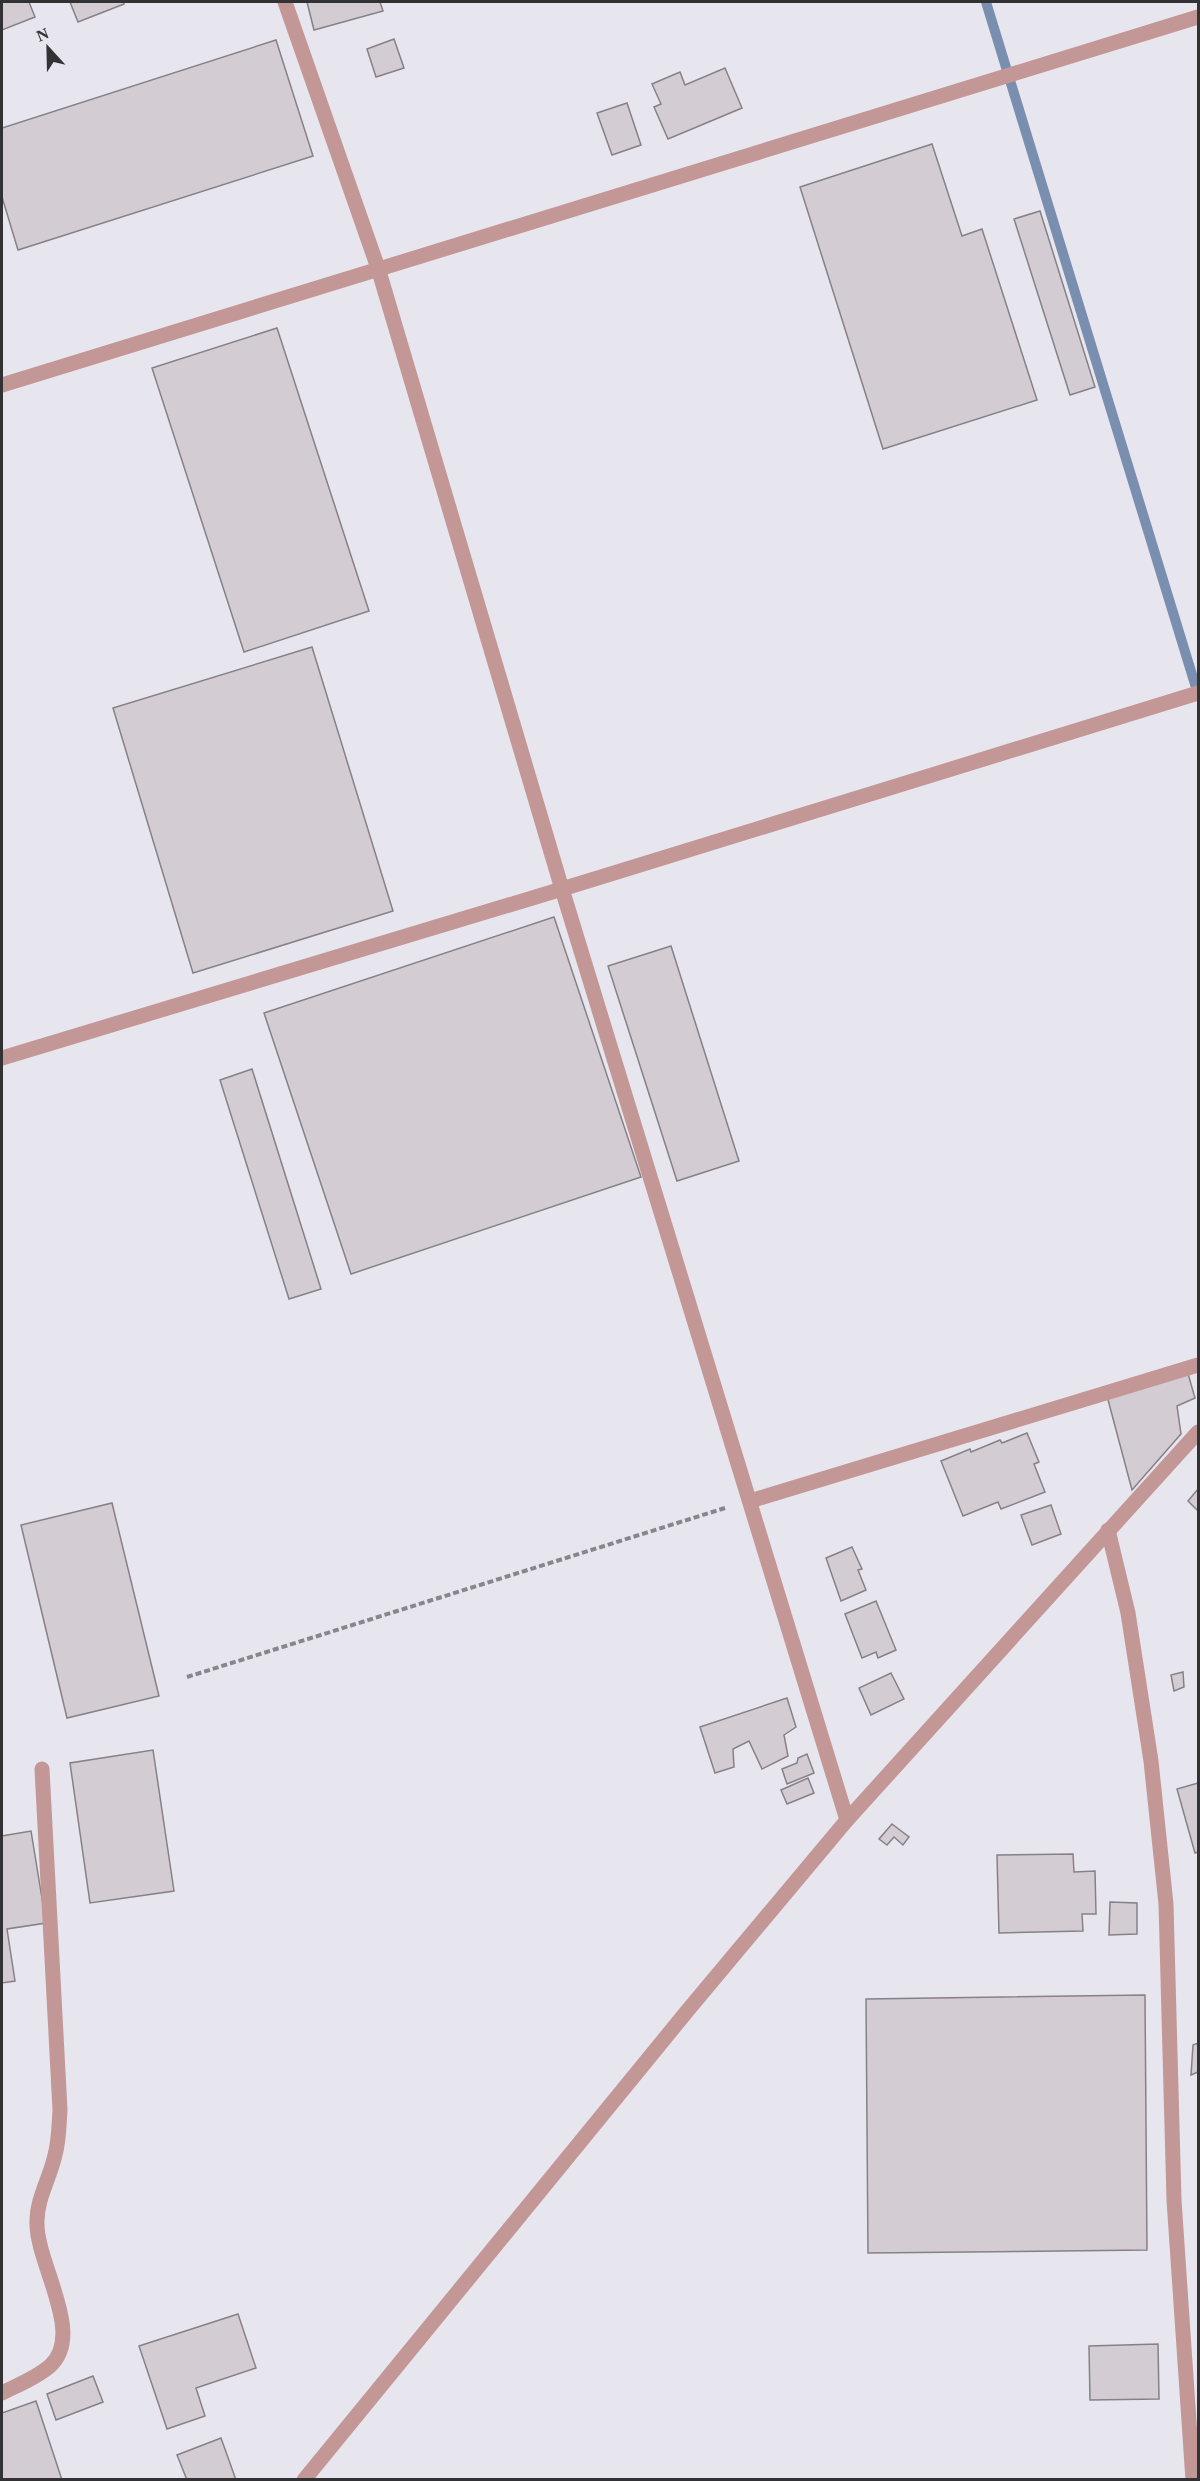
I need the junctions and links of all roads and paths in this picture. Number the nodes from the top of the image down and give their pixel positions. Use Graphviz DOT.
graph roads {
  1 [pos="285,2"];
  2 [pos="1198,17"];
  3 [pos="378,268"];
  4 [pos="2,385"];
  5 [pos="1198,693"];
  6 [pos="562,890"];
  7 [pos="2,1058"];
  8 [pos="1198,1365"];
  9 [pos="1198,1432"];
  10 [pos="750,1501"];
  11 [pos="1108,1530"];
  12 [pos="187,1677"];
  13 [pos="42,1769"];
  14 [pos="847,1820"];
  15 [pos="2,2393"];
  16 [pos="304,2480"];
  17 [pos="1192,2480"];
  1 -- 3 [label="street"];
  2 -- 3 [label="street"];
  3 -- 4 [label="street"];
  3 -- 6 [label="street"];
  5 -- 6 [label="street"];
  6 -- 7 [label="street"];
  6 -- 10 [label="street"];
  8 -- 10 [label="street"];
  9 -- 11 [label="street"];
  10 -- 12 [label="path"];
  10 -- 14 [label="street"];
  11 -- 14 [label="street"];
  11 -- 17 [label="street"];
  13 -- 15 [label="street"];
  14 -- 16 [label="street"];
}
